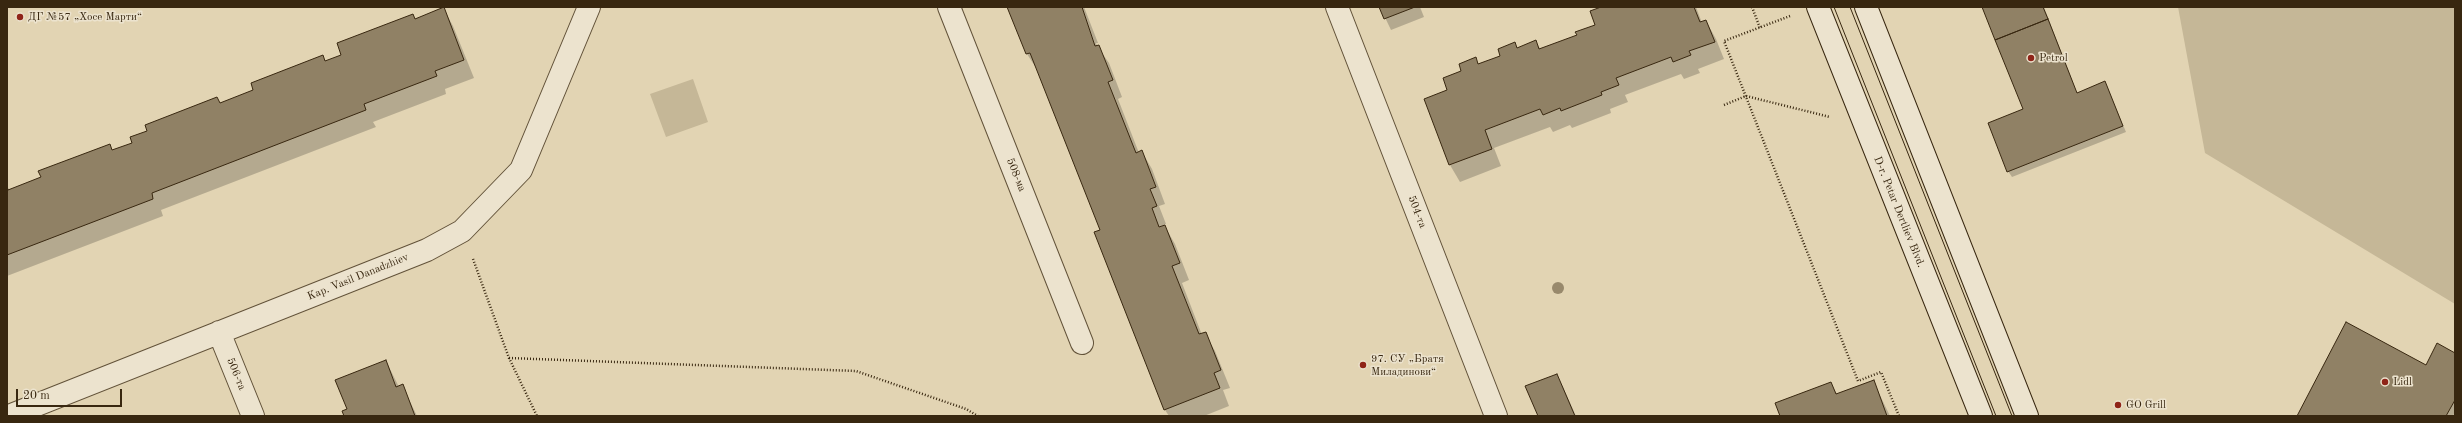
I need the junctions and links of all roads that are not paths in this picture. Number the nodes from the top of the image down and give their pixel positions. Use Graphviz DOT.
graph roads {
  1 [pos="589,7"];
  2 [pos="949,7"];
  3 [pos="1337,7"];
  4 [pos="1818,7"];
  5 [pos="1866,7"];
  6 [pos="219,332"];
  7 [pos="1082,344"];
  8 [pos="10,416"];
  9 [pos="253,416"];
  10 [pos="1496,416"];
  11 [pos="1981,416"];
  12 [pos="2027,416"];
  1 -- 6 [label="street, Kap. Vasil Danadzhiev"];
  2 -- 7 [label="street, 508-ма"];
  3 -- 10 [label="street, 504-та"];
  4 -- 11 [label="street, D-r. Petar Dertliev Blvd."];
  5 -- 12 [label="street"];
  6 -- 8 [label="street, Kap. Vasil Danadzhiev"];
  6 -- 9 [label="street, 506-та"];
}
